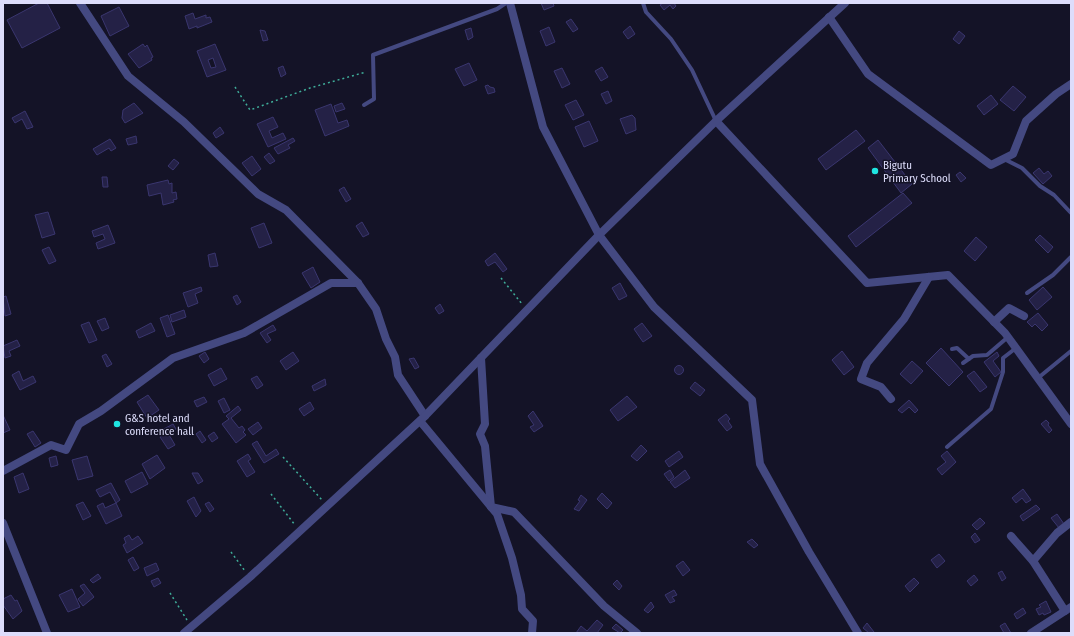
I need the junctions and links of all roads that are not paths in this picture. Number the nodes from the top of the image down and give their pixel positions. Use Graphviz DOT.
graph roads {
  1 [pos="80,3"];
  2 [pos="506,3"];
  3 [pos="510,3"];
  4 [pos="643,3"];
  5 [pos="845,3"];
  6 [pos="829,17"];
  7 [pos="1071,84"];
  8 [pos="364,105"];
  9 [pos="716,121"];
  10 [pos="1003,159"];
  11 [pos="1071,213"];
  12 [pos="599,235"];
  13 [pos="1071,257"];
  14 [pos="929,277"];
  15 [pos="358,283"];
  16 [pos="1027,293"];
  17 [pos="1024,316"];
  18 [pos="994,322"];
  19 [pos="1008,337"];
  20 [pos="1016,348"];
  21 [pos="952,349"];
  22 [pos="1071,351"];
  23 [pos="481,358"];
  24 [pos="969,359"];
  25 [pos="964,363"];
  26 [pos="1038,378"];
  27 [pos="891,399"];
  28 [pos="423,418"];
  29 [pos="1071,424"];
  30 [pos="947,447"];
  31 [pos="3,471"];
  32 [pos="491,507"];
  33 [pos="1071,522"];
  34 [pos="3,523"];
  35 [pos="1011,536"];
  36 [pos="1033,561"];
  37 [pos="1068,609"];
  38 [pos="47,633"];
  39 [pos="184,633"];
  40 [pos="532,633"];
  41 [pos="637,633"];
  42 [pos="858,633"];
  43 [pos="1031,633"];
  1 -- 15 [label="street"];
  2 -- 8 [label="lane"];
  3 -- 12 [label="street"];
  4 -- 9 [label="lane"];
  5 -- 6 [label="street"];
  6 -- 9 [label="street"];
  6 -- 10 [label="street"];
  7 -- 10 [label="street"];
  9 -- 12 [label="street"];
  9 -- 14 [label="street"];
  10 -- 11 [label="lane"];
  12 -- 23 [label="street"];
  12 -- 42 [label="street"];
  13 -- 16 [label="lane"];
  14 -- 18 [label="street"];
  14 -- 27 [label="street"];
  15 -- 28 [label="street"];
  15 -- 31 [label="street"];
  17 -- 18 [label="street"];
  18 -- 19 [label="street"];
  19 -- 20 [label="street"];
  19 -- 24 [label="lane"];
  20 -- 26 [label="street"];
  20 -- 30 [label="lane"];
  21 -- 24 [label="lane"];
  22 -- 26 [label="lane"];
  23 -- 28 [label="street"];
  23 -- 32 [label="street"];
  24 -- 25 [label="lane"];
  26 -- 29 [label="street"];
  28 -- 32 [label="street"];
  28 -- 39 [label="street"];
  32 -- 40 [label="street"];
  32 -- 41 [label="street"];
  33 -- 36 [label="street"];
  34 -- 38 [label="street"];
  35 -- 36 [label="street"];
  36 -- 37 [label="street"];
  37 -- 43 [label="street"];
}
